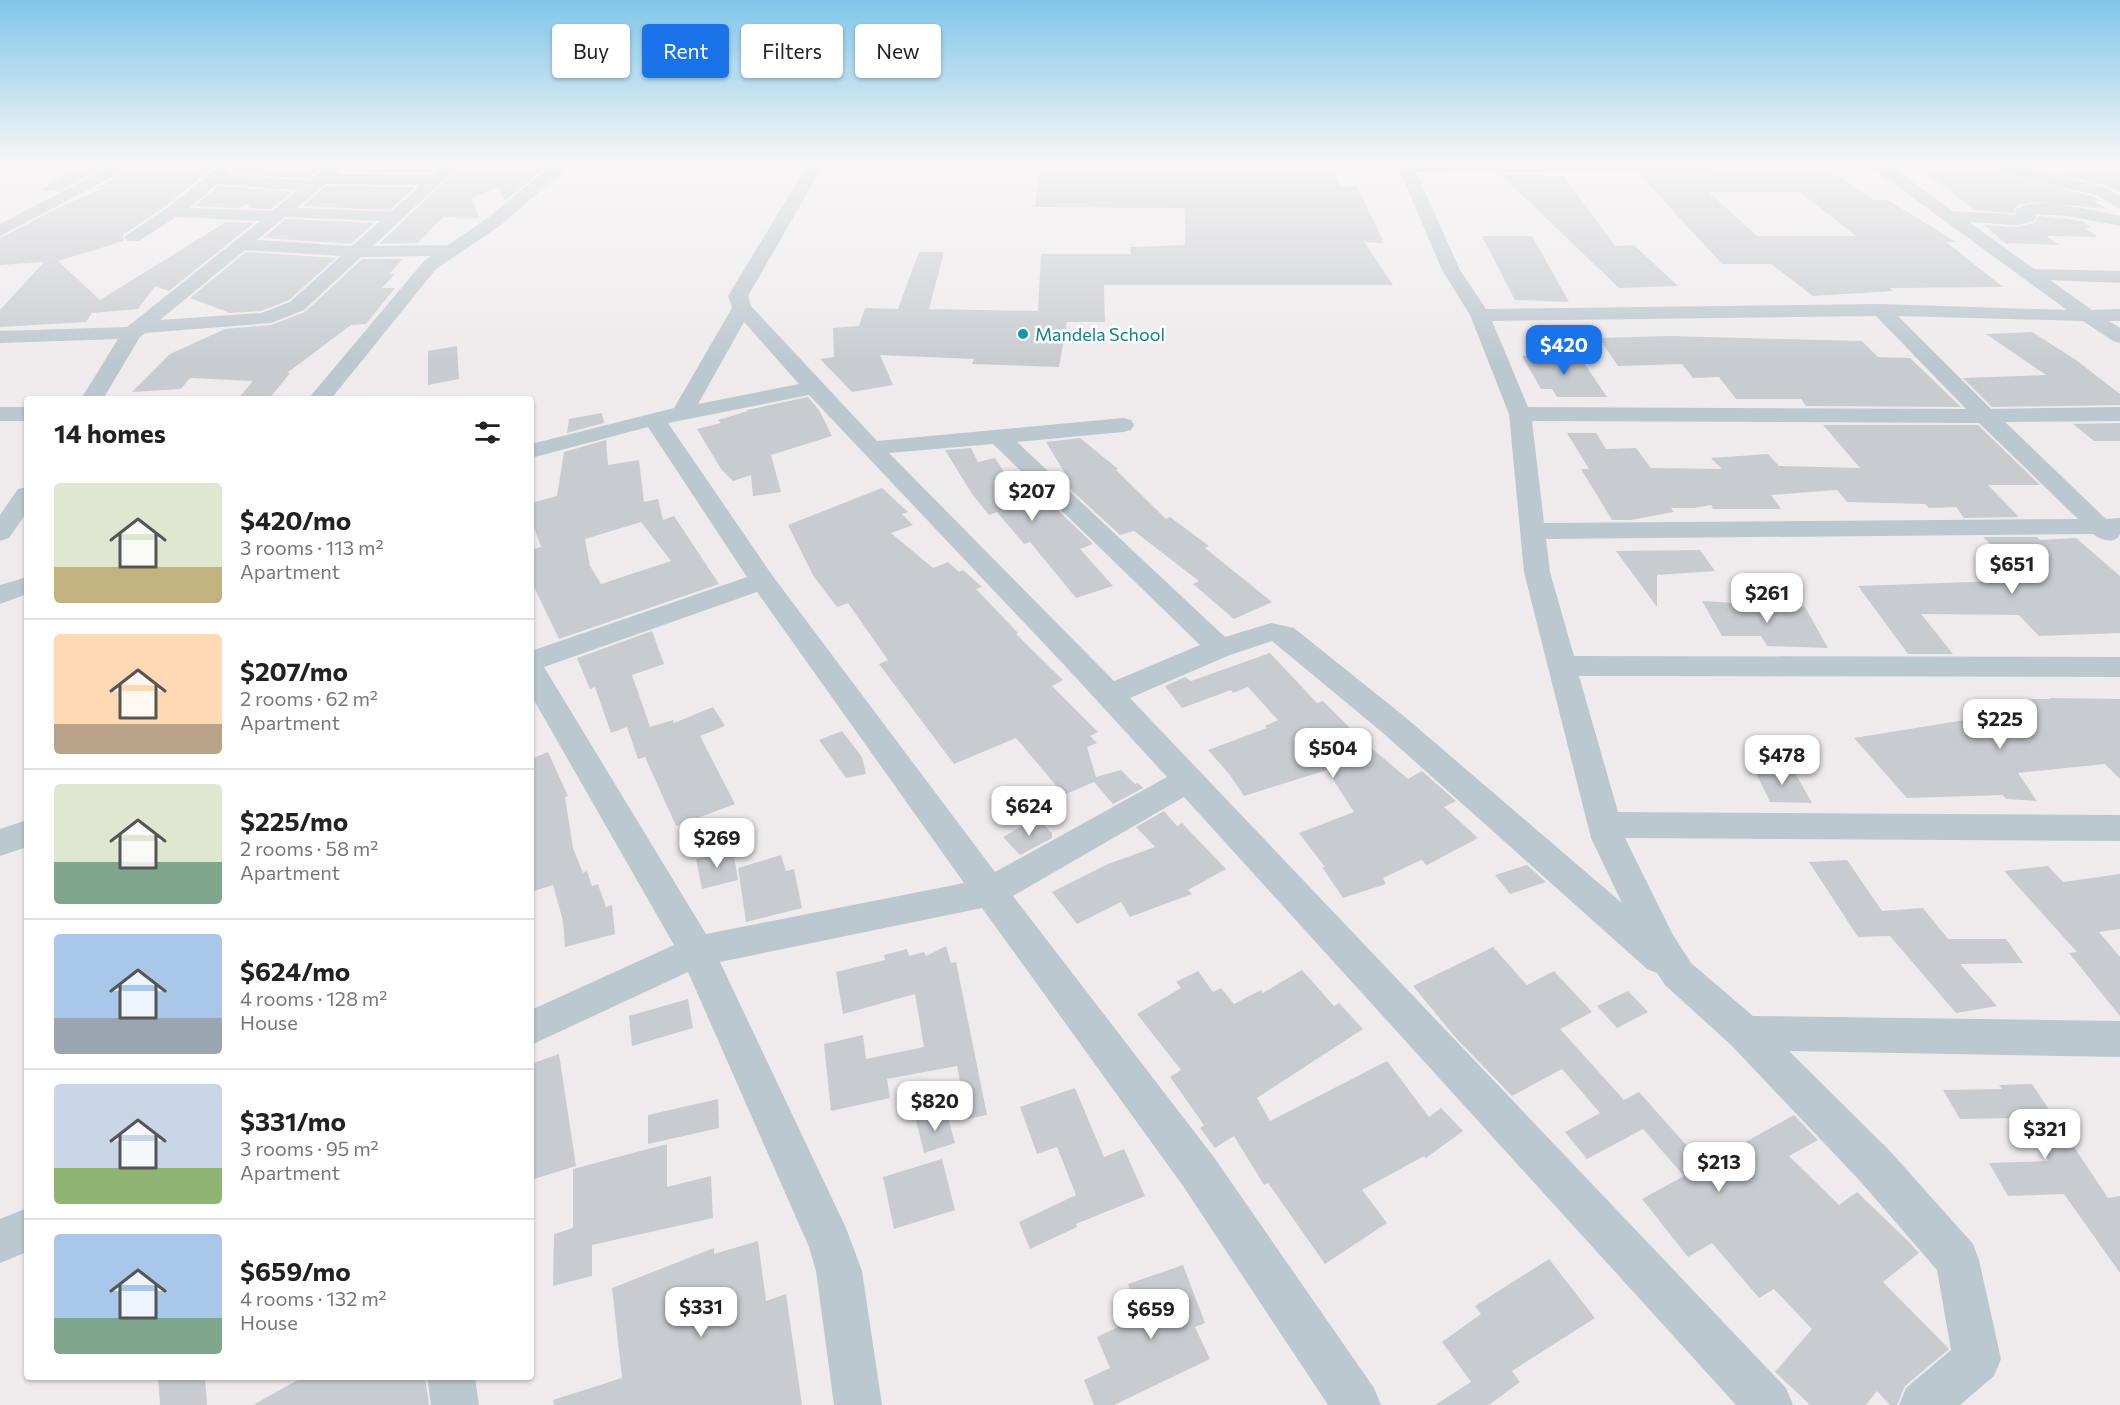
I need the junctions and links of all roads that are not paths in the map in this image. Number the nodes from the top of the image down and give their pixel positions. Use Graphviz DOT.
graph roads {
  1 [pos="145,230"];
  2 [pos="258,230"];
  3 [pos="382,230"];
  4 [pos="482,230"];
  5 [pos="777,230"];
  6 [pos="1434,230"];
  7 [pos="1968,230"];
  8 [pos="133,237"];
  9 [pos="239,244"];
  10 [pos="451,250"];
  11 [pos="357,252"];
  12 [pos="2029,274"];
  13 [pos="2120,276"];
  14 [pos="742,308"];
  15 [pos="1881,310"];
  16 [pos="2085,314"];
  17 [pos="1480,315"];
  18 [pos="2120,315"];
  19 [pos="136,330"];
  20 [pos="0,337"];
  21 [pos="2120,337"];
  22 [pos="812,388"];
  23 [pos="94,396"];
  24 [pos="321,396"];
  25 [pos="0,414"];
  26 [pos="24,414"];
  27 [pos="1520,414"];
  28 [pos="2120,414"];
  29 [pos="668,416"];
  30 [pos="1985,416"];
  31 [pos="1123,425"];
  32 [pos="999,436"];
  33 [pos="872,448"];
  34 [pos="534,450"];
  35 [pos="24,498"];
  36 [pos="2110,526"];
  37 [pos="1532,531"];
  38 [pos="0,533"];
  39 [pos="2120,545"];
  40 [pos="763,581"];
  41 [pos="24,586"];
  42 [pos="0,595"];
  43 [pos="1220,648"];
  44 [pos="534,660"];
  45 [pos="1562,666"];
  46 [pos="2120,667"];
  47 [pos="534,675"];
  48 [pos="1111,694"];
  49 [pos="1188,780"];
  50 [pos="1604,825"];
  51 [pos="2120,828"];
  52 [pos="24,834"];
  53 [pos="0,843"];
  54 [pos="990,892"];
  55 [pos="697,951"];
  56 [pos="1678,974"];
  57 [pos="534,1027"];
  58 [pos="1745,1033"];
  59 [pos="2120,1039"];
  60 [pos="24,1231"];
  61 [pos="0,1241"];
  62 [pos="451,1380"];
  63 [pos="455,1405"];
  64 [pos="858,1405"];
  65 [pos="1358,1405"];
  66 [pos="1769,1405"];
  67 [pos="1923,1405"];
  1 -- 8 [label="street"];
  2 -- 9 [label="street"];
  3 -- 11 [label="street"];
  4 -- 10 [label="street"];
  5 -- 14 [label="street"];
  6 -- 17 [label="street"];
  7 -- 12 [label="street"];
  9 -- 11 [label="street"];
  9 -- 19 [label="street"];
  10 -- 11 [label="street"];
  10 -- 24 [label="street"];
  11 -- 19 [label="street"];
  12 -- 13 [label="street"];
  12 -- 16 [label="street"];
  14 -- 22 [label="street"];
  14 -- 29 [label="street"];
  15 -- 16 [label="street"];
  15 -- 17 [label="street"];
  15 -- 30 [label="street"];
  16 -- 18 [label="street"];
  16 -- 21 [label="street"];
  17 -- 27 [label="street"];
  19 -- 20 [label="street"];
  19 -- 23 [label="street"];
  22 -- 29 [label="street"];
  22 -- 33 [label="street"];
  25 -- 26 [label="street"];
  27 -- 30 [label="street"];
  27 -- 37 [label="street"];
  28 -- 30 [label="street"];
  29 -- 34 [label="street"];
  29 -- 40 [label="street"];
  30 -- 36 [label="street"];
  31 -- 32 [label="street"];
  32 -- 33 [label="street"];
  32 -- 43 [label="street"];
  33 -- 48 [label="street"];
  35 -- 38 [label="street"];
  36 -- 37 [label="street"];
  36 -- 39 [label="street"];
  37 -- 45 [label="street"];
  40 -- 44 [label="street"];
  40 -- 54 [label="street"];
  41 -- 42 [label="street"];
  43 -- 48 [label="street"];
  43 -- 56 [label="street"];
  45 -- 46 [label="street"];
  45 -- 50 [label="street"];
  47 -- 55 [label="street"];
  48 -- 49 [label="street"];
  49 -- 54 [label="street"];
  49 -- 66 [label="street"];
  50 -- 51 [label="street"];
  50 -- 56 [label="street"];
  52 -- 53 [label="street"];
  54 -- 55 [label="street"];
  54 -- 65 [label="street"];
  55 -- 57 [label="street"];
  55 -- 64 [label="street"];
  56 -- 58 [label="street"];
  58 -- 59 [label="street"];
  58 -- 67 [label="street"];
  60 -- 61 [label="street"];
  62 -- 63 [label="street"];
}
